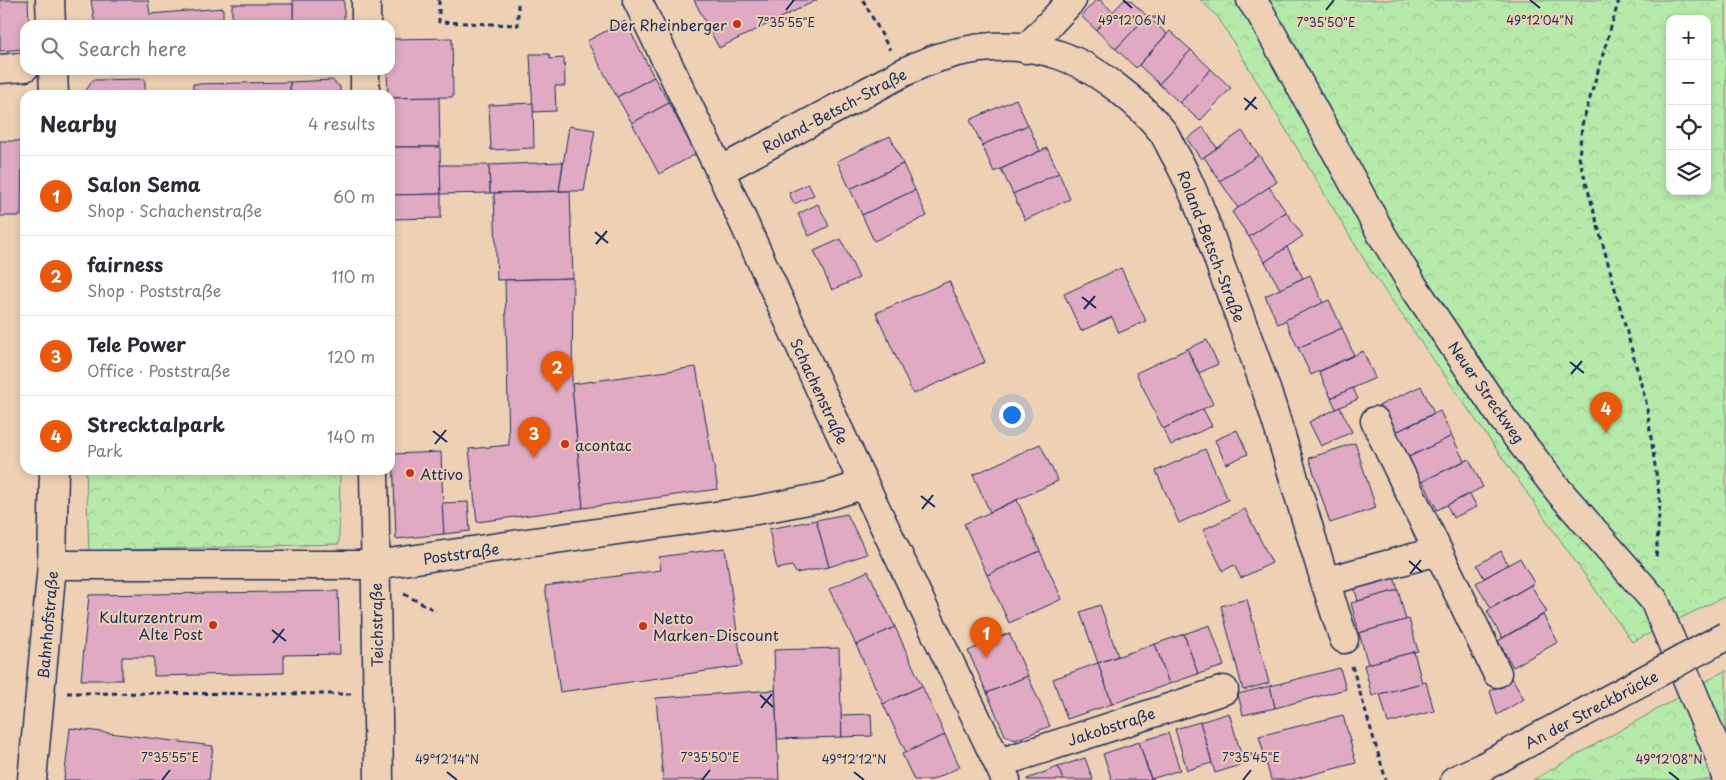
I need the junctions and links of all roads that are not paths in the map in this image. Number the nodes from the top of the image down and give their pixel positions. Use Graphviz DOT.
graph roads {
  1 [pos="50,0"];
  2 [pos="366,0"];
  3 [pos="637,0"];
  4 [pos="1072,0"];
  5 [pos="1250,0"];
  6 [pos="51,20"];
  7 [pos="366,20"];
  8 [pos="1026,49"];
  9 [pos="20,67"];
  10 [pos="0,69"];
  11 [pos="53,75"];
  12 [pos="365,75"];
  13 [pos="54,90"];
  14 [pos="365,90"];
  15 [pos="720,171"];
  16 [pos="1375,421"];
  17 [pos="54,475"];
  18 [pos="374,475"];
  19 [pos="864,484"];
  20 [pos="1438,551"];
  21 [pos="52,565"];
  22 [pos="375,565"];
  23 [pos="1324,582"];
  24 [pos="1726,636"];
  25 [pos="1344,639"];
  26 [pos="1497,673"];
  27 [pos="1224,690"];
  28 [pos="1002,772"];
  29 [pos="1726,777"];
  30 [pos="32,780"];
  31 [pos="379,780"];
  32 [pos="1455,780"];
  1 -- 6 [label="street"];
  2 -- 7 [label="street"];
  3 -- 15 [label="street, Schachenstraße"];
  4 -- 8 [label="street"];
  5 -- 29 [label="street, Neuer Streckweg"];
  8 -- 15 [label="street, Roland-Betsch-Straße"];
  8 -- 23 [label="street, Roland-Betsch-Straße"];
  9 -- 10 [label="street"];
  11 -- 13 [label="street"];
  12 -- 14 [label="street"];
  15 -- 19 [label="street, Schachenstraße"];
  16 -- 20 [label="street"];
  17 -- 21 [label="street, Bahnhofstraße"];
  18 -- 22 [label="street, Teichstraße"];
  19 -- 22 [label="street, Poststraße"];
  19 -- 28 [label="street, Schachenstraße"];
  20 -- 23 [label="street"];
  20 -- 26 [label="street"];
  21 -- 22 [label="street, Poststraße"];
  21 -- 30 [label="street, Bahnhofstraße"];
  22 -- 31 [label="street, Teichstraße"];
  23 -- 25 [label="street, Roland-Betsch-Straße"];
  24 -- 32 [label="street, An der Streckbrücke, bridge"];
  27 -- 28 [label="street, Jakobstraße"];
}
